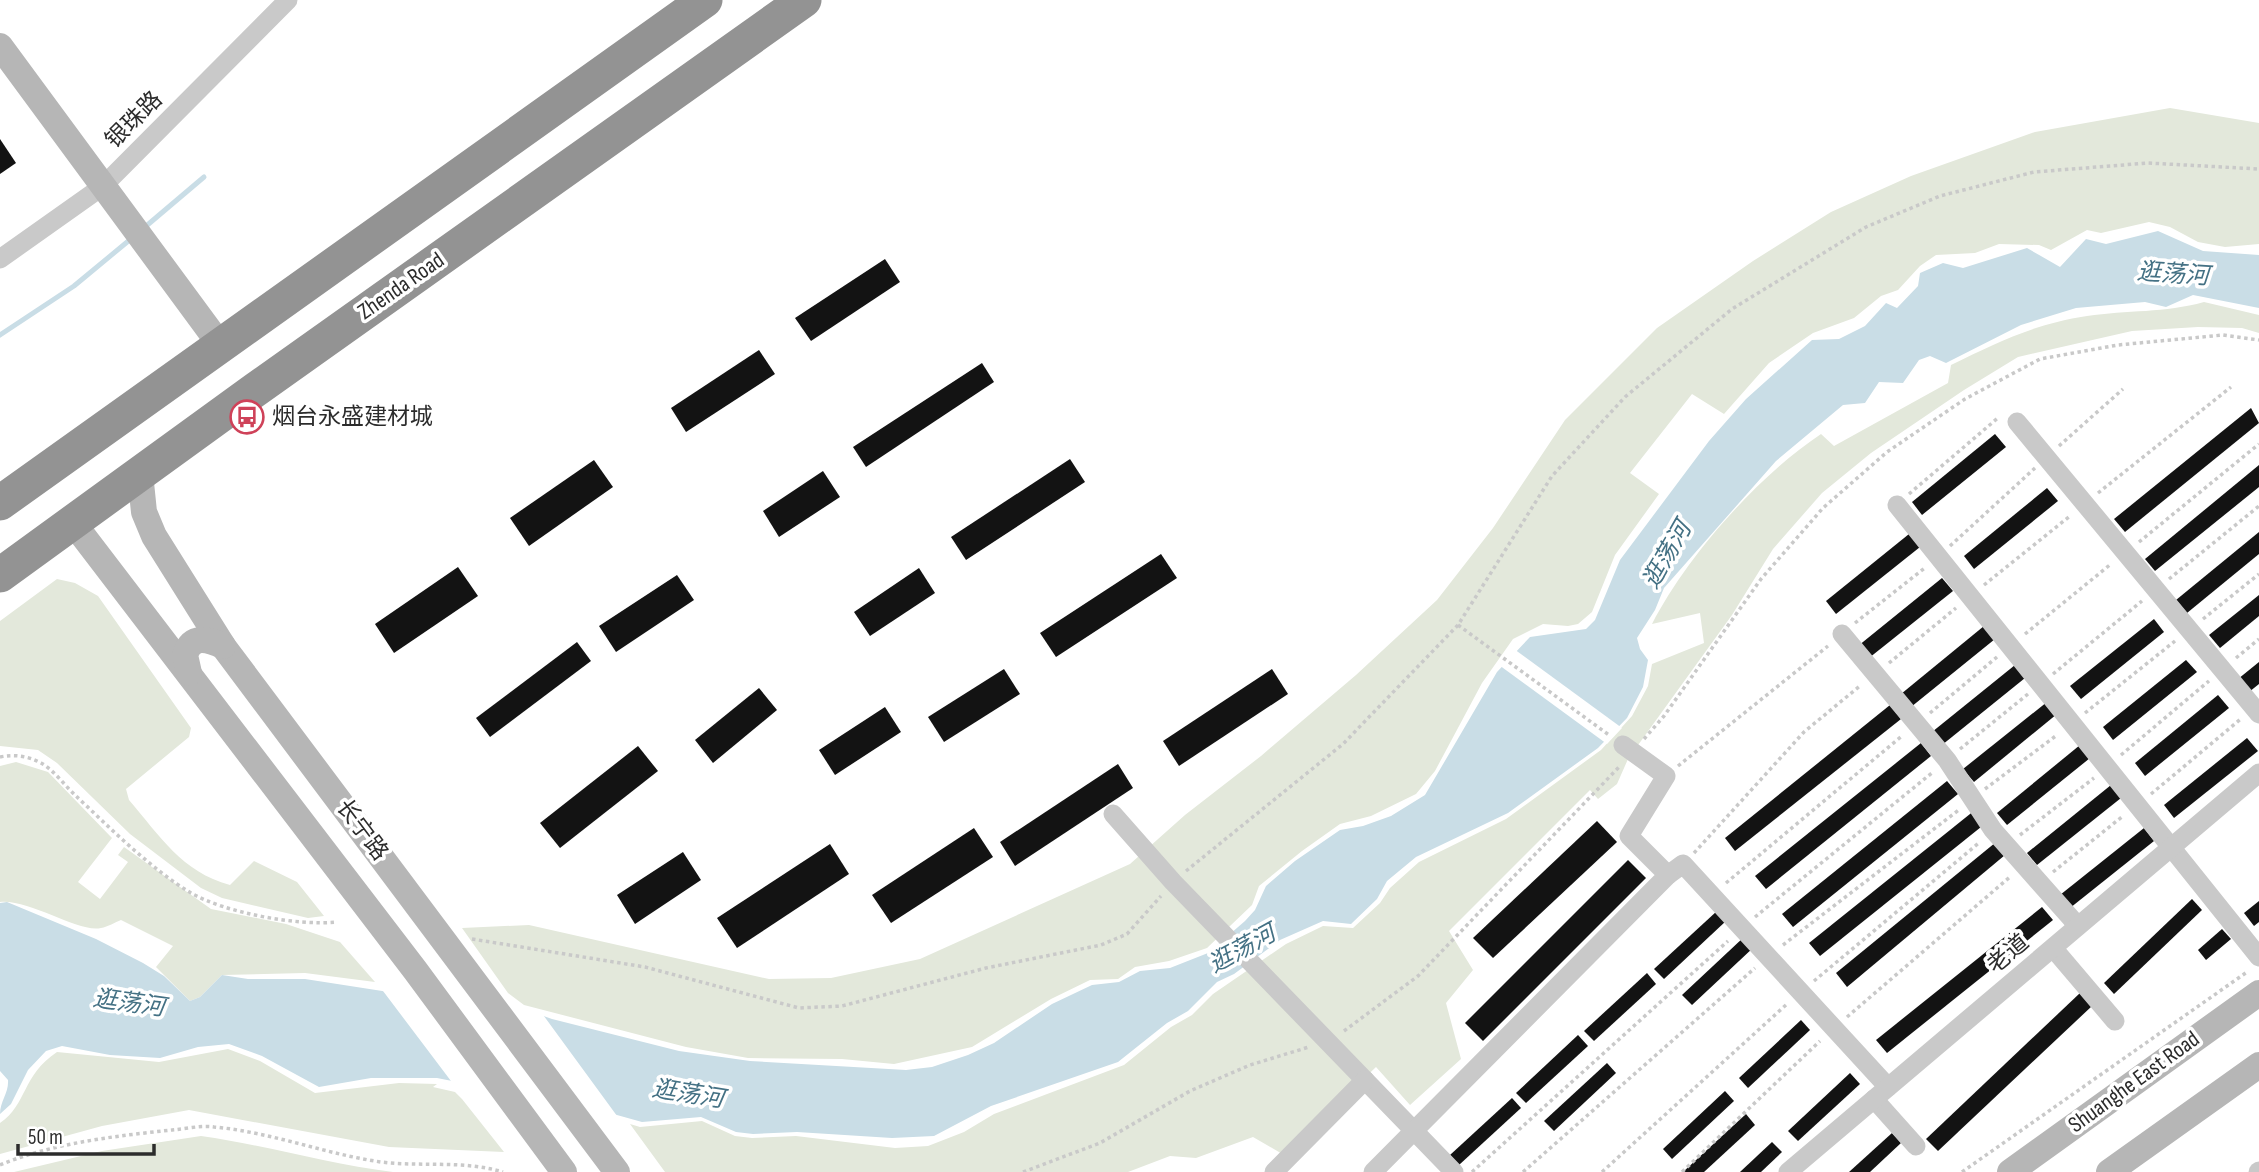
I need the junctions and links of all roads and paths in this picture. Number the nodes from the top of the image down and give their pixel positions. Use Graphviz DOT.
graph roads {
  1 [pos="288,0"];
  2 [pos="705,0"];
  3 [pos="804,0"];
  4 [pos="0,46"];
  5 [pos="2259,169"];
  6 [pos="108,193"];
  7 [pos="0,258"];
  8 [pos="221,346"];
  9 [pos="2123,388"];
  10 [pos="2017,422"];
  11 [pos="2047,457"];
  12 [pos="140,473"];
  13 [pos="0,503"];
  14 [pos="1896,505"];
  15 [pos="74,524"];
  16 [pos="1938,557"];
  17 [pos="2259,573"];
  18 [pos="0,575"];
  19 [pos="1970,596"];
  20 [pos="1458,625"];
  21 [pos="2189,629"];
  22 [pos="1842,634"];
  23 [pos="2259,639"];
  24 [pos="223,646"];
  25 [pos="2010,646"];
  26 [pos="2222,670"];
  27 [pos="189,673"];
  28 [pos="1874,674"];
  29 [pos="2040,684"];
  30 [pos="2256,711"];
  31 [pos="1917,724"];
  32 [pos="2071,724"];
  33 [pos="1623,745"];
  34 [pos="0,757"];
  35 [pos="1947,760"];
  36 [pos="2106,768"];
  37 [pos="2259,773"];
  38 [pos="1666,776"];
  39 [pos="1973,799"];
  40 [pos="2136,806"];
  41 [pos="1113,814"];
  42 [pos="1993,830"];
  43 [pos="2007,845"];
  44 [pos="2170,848"];
  45 [pos="2024,865"];
  46 [pos="1675,870"];
  47 [pos="1173,882"];
  48 [pos="2040,883"];
  49 [pos="1711,895"];
  50 [pos="337,922"];
  51 [pos="2078,926"];
  52 [pos="1741,928"];
  53 [pos="472,939"];
  54 [pos="2053,948"];
  55 [pos="1768,957"];
  56 [pos="2257,973"];
  57 [pos="1801,992"];
  58 [pos="2115,1021"];
  59 [pos="1834,1028"];
  60 [pos="2259,1065"];
  61 [pos="1365,1080"];
  62 [pos="1881,1093"];
  63 [pos="1413,1130"];
  64 [pos="1916,1146"];
  65 [pos="0,1165"];
  66 [pos="1796,1170"];
  67 [pos="503,1172"];
  68 [pos="564,1172"];
  69 [pos="617,1172"];
  70 [pos="1274,1172"];
  71 [pos="1373,1172"];
  72 [pos="1454,1172"];
  73 [pos="1472,1172"];
  74 [pos="1523,1172"];
  75 [pos="1602,1172"];
  76 [pos="1682,1172"];
  77 [pos="1962,1172"];
  78 [pos="2010,1172"];
  79 [pos="2109,1172"];
  1 -- 6 [label="street, 银珠路"];
  2 -- 8 [label="highway"];
  3 -- 12 [label="highway, Zhenda Road"];
  4 -- 6 [label="street"];
  5 -- 20 [label="path"];
  6 -- 7 [label="street, 银珠路"];
  6 -- 8 [label="street"];
  8 -- 13 [label="highway"];
  9 -- 11 [label="path"];
  10 -- 11 [label="street"];
  10 -- 14 [label="path"];
  11 -- 16 [label="path"];
  11 -- 21 [label="street"];
  12 -- 15 [label="highway, Zhenda Road"];
  12 -- 24 [label="street, 长宁路"];
  14 -- 16 [label="street"];
  15 -- 18 [label="highway, Zhenda Road"];
  15 -- 27 [label="street, 长宁路"];
  16 -- 19 [label="street"];
  16 -- 22 [label="path"];
  17 -- 21 [label="path"];
  19 -- 25 [label="street"];
  19 -- 28 [label="path"];
  20 -- 33 [label="path"];
  20 -- 47 [label="path"];
  21 -- 26 [label="street"];
  21 -- 32 [label="path"];
  22 -- 28 [label="street"];
  22 -- 38 [label="path"];
  23 -- 26 [label="path"];
  24 -- 27 [label="street"];
  24 -- 69 [label="street, 长宁路"];
  25 -- 29 [label="street"];
  25 -- 31 [label="path"];
  26 -- 30 [label="street"];
  26 -- 36 [label="path"];
  27 -- 68 [label="street, 长宁路"];
  28 -- 31 [label="street"];
  28 -- 46 [label="path"];
  29 -- 32 [label="street"];
  29 -- 35 [label="path"];
  30 -- 40 [label="path"];
  31 -- 35 [label="street"];
  31 -- 49 [label="path"];
  32 -- 36 [label="street"];
  32 -- 39 [label="path"];
  33 -- 38 [label="street"];
  34 -- 50 [label="path"];
  35 -- 39 [label="street"];
  35 -- 52 [label="path"];
  36 -- 40 [label="street"];
  36 -- 43 [label="path"];
  37 -- 44 [label="street, 老道"];
  38 -- 46 [label="street"];
  39 -- 42 [label="street"];
  39 -- 55 [label="path"];
  40 -- 44 [label="street"];
  40 -- 48 [label="path"];
  41 -- 47 [label="street"];
  42 -- 43 [label="street"];
  42 -- 57 [label="path"];
  43 -- 45 [label="street"];
  44 -- 51 [label="street, 老道"];
  44 -- 56 [label="street"];
  45 -- 48 [label="street"];
  45 -- 59 [label="path"];
  46 -- 49 [label="street"];
  46 -- 63 [label="street"];
  47 -- 53 [label="path"];
  47 -- 61 [label="street"];
  48 -- 51 [label="street"];
  49 -- 52 [label="street"];
  51 -- 54 [label="street, 老道"];
  52 -- 55 [label="street"];
  52 -- 73 [label="path"];
  54 -- 58 [label="street"];
  54 -- 62 [label="street, 老道"];
  55 -- 57 [label="street"];
  55 -- 74 [label="path"];
  56 -- 77 [label="path"];
  56 -- 78 [label="street, Shuanghe East Road"];
  57 -- 59 [label="street"];
  57 -- 75 [label="path"];
  59 -- 62 [label="street"];
  59 -- 76 [label="path"];
  60 -- 79 [label="street"];
  61 -- 63 [label="street"];
  61 -- 70 [label="street"];
  62 -- 64 [label="street"];
  62 -- 66 [label="street, 老道"];
  63 -- 71 [label="street"];
  63 -- 72 [label="street"];
  65 -- 67 [label="path"];
}
